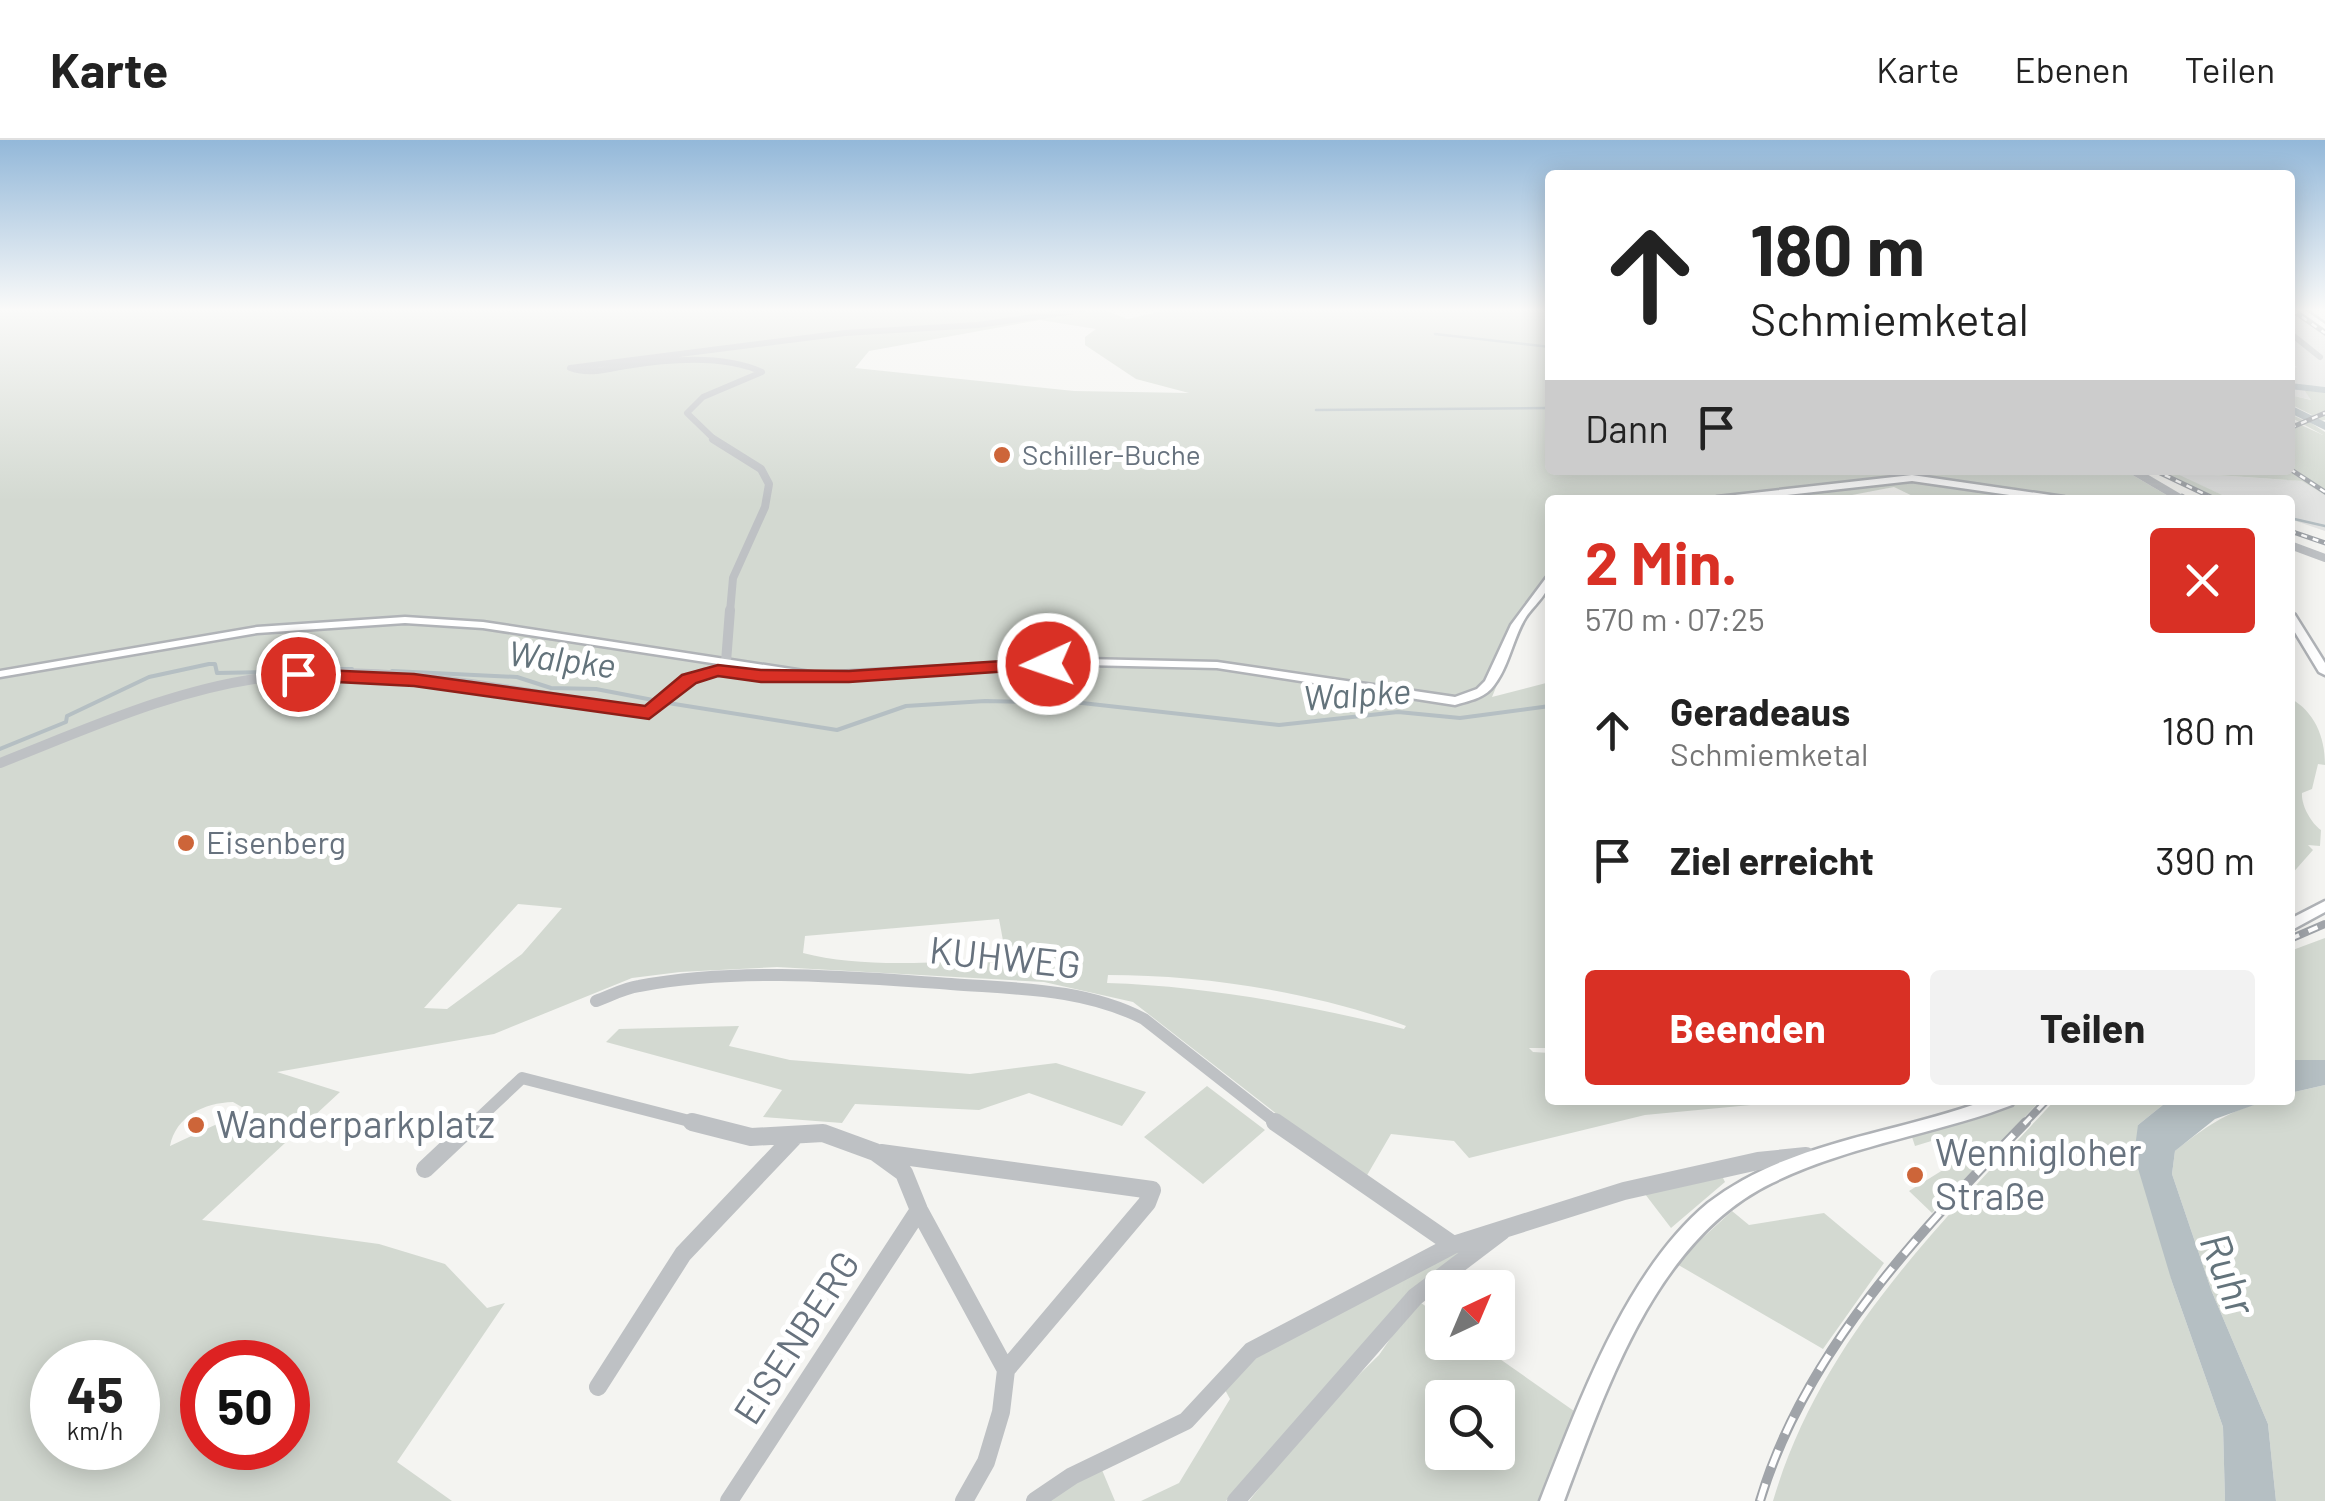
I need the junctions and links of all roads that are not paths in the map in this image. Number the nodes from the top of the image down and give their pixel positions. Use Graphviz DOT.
graph roads {
  1 [pos="758,374"];
  2 [pos="2140,475"];
  3 [pos="1760,495"];
  4 [pos="2028,495"];
  5 [pos="2174,495"];
  6 [pos="2295,547"];
  7 [pos="2325,558"];
  8 [pos="1545,587"];
  9 [pos="2295,622"];
  10 [pos="726,662"];
  11 [pos="2325,672"];
  12 [pos="790,673"];
  13 [pos="0,674"];
  14 [pos="0,763"];
  15 [pos="2325,906"];
  16 [pos="2295,923"];
  17 [pos="596,1001"];
  18 [pos="1989,1105"];
  19 [pos="794,1136"];
  20 [pos="875,1152"];
  21 [pos="1824,1154"];
  22 [pos="1731,1166"];
  23 [pos="425,1169"];
  24 [pos="1749,1185"];
  25 [pos="918,1210"];
  26 [pos="1513,1223"];
  27 [pos="1452,1245"];
  28 [pos="1006,1370"];
  29 [pos="598,1387"];
  30 [pos="729,1501"];
  31 [pos="964,1501"];
  32 [pos="1035,1501"];
  33 [pos="1236,1501"];
  34 [pos="1552,1501"];
  1 -- 10 [label="street"];
  2 -- 5 [label="street"];
  3 -- 4 [label="main road"];
  6 -- 7 [label="street"];
  8 -- 12 [label="main road"];
  9 -- 11 [label="main road"];
  10 -- 12 [label="main road"];
  10 -- 13 [label="main road"];
  12 -- 14 [label="street"];
  15 -- 16 [label="main road"];
  17 -- 27 [label="street, KUHWEG"];
  18 -- 21 [label="main road"];
  19 -- 20 [label="street"];
  19 -- 23 [label="street"];
  19 -- 29 [label="street"];
  20 -- 25 [label="street"];
  20 -- 28 [label="street"];
  21 -- 22 [label="street"];
  21 -- 24 [label="main road"];
  22 -- 24 [label="street"];
  22 -- 26 [label="street"];
  24 -- 34 [label="main road"];
  25 -- 28 [label="street"];
  25 -- 30 [label="street, EISENBERG"];
  26 -- 27 [label="street"];
  26 -- 33 [label="street"];
  27 -- 32 [label="street"];
  28 -- 31 [label="street"];
}
